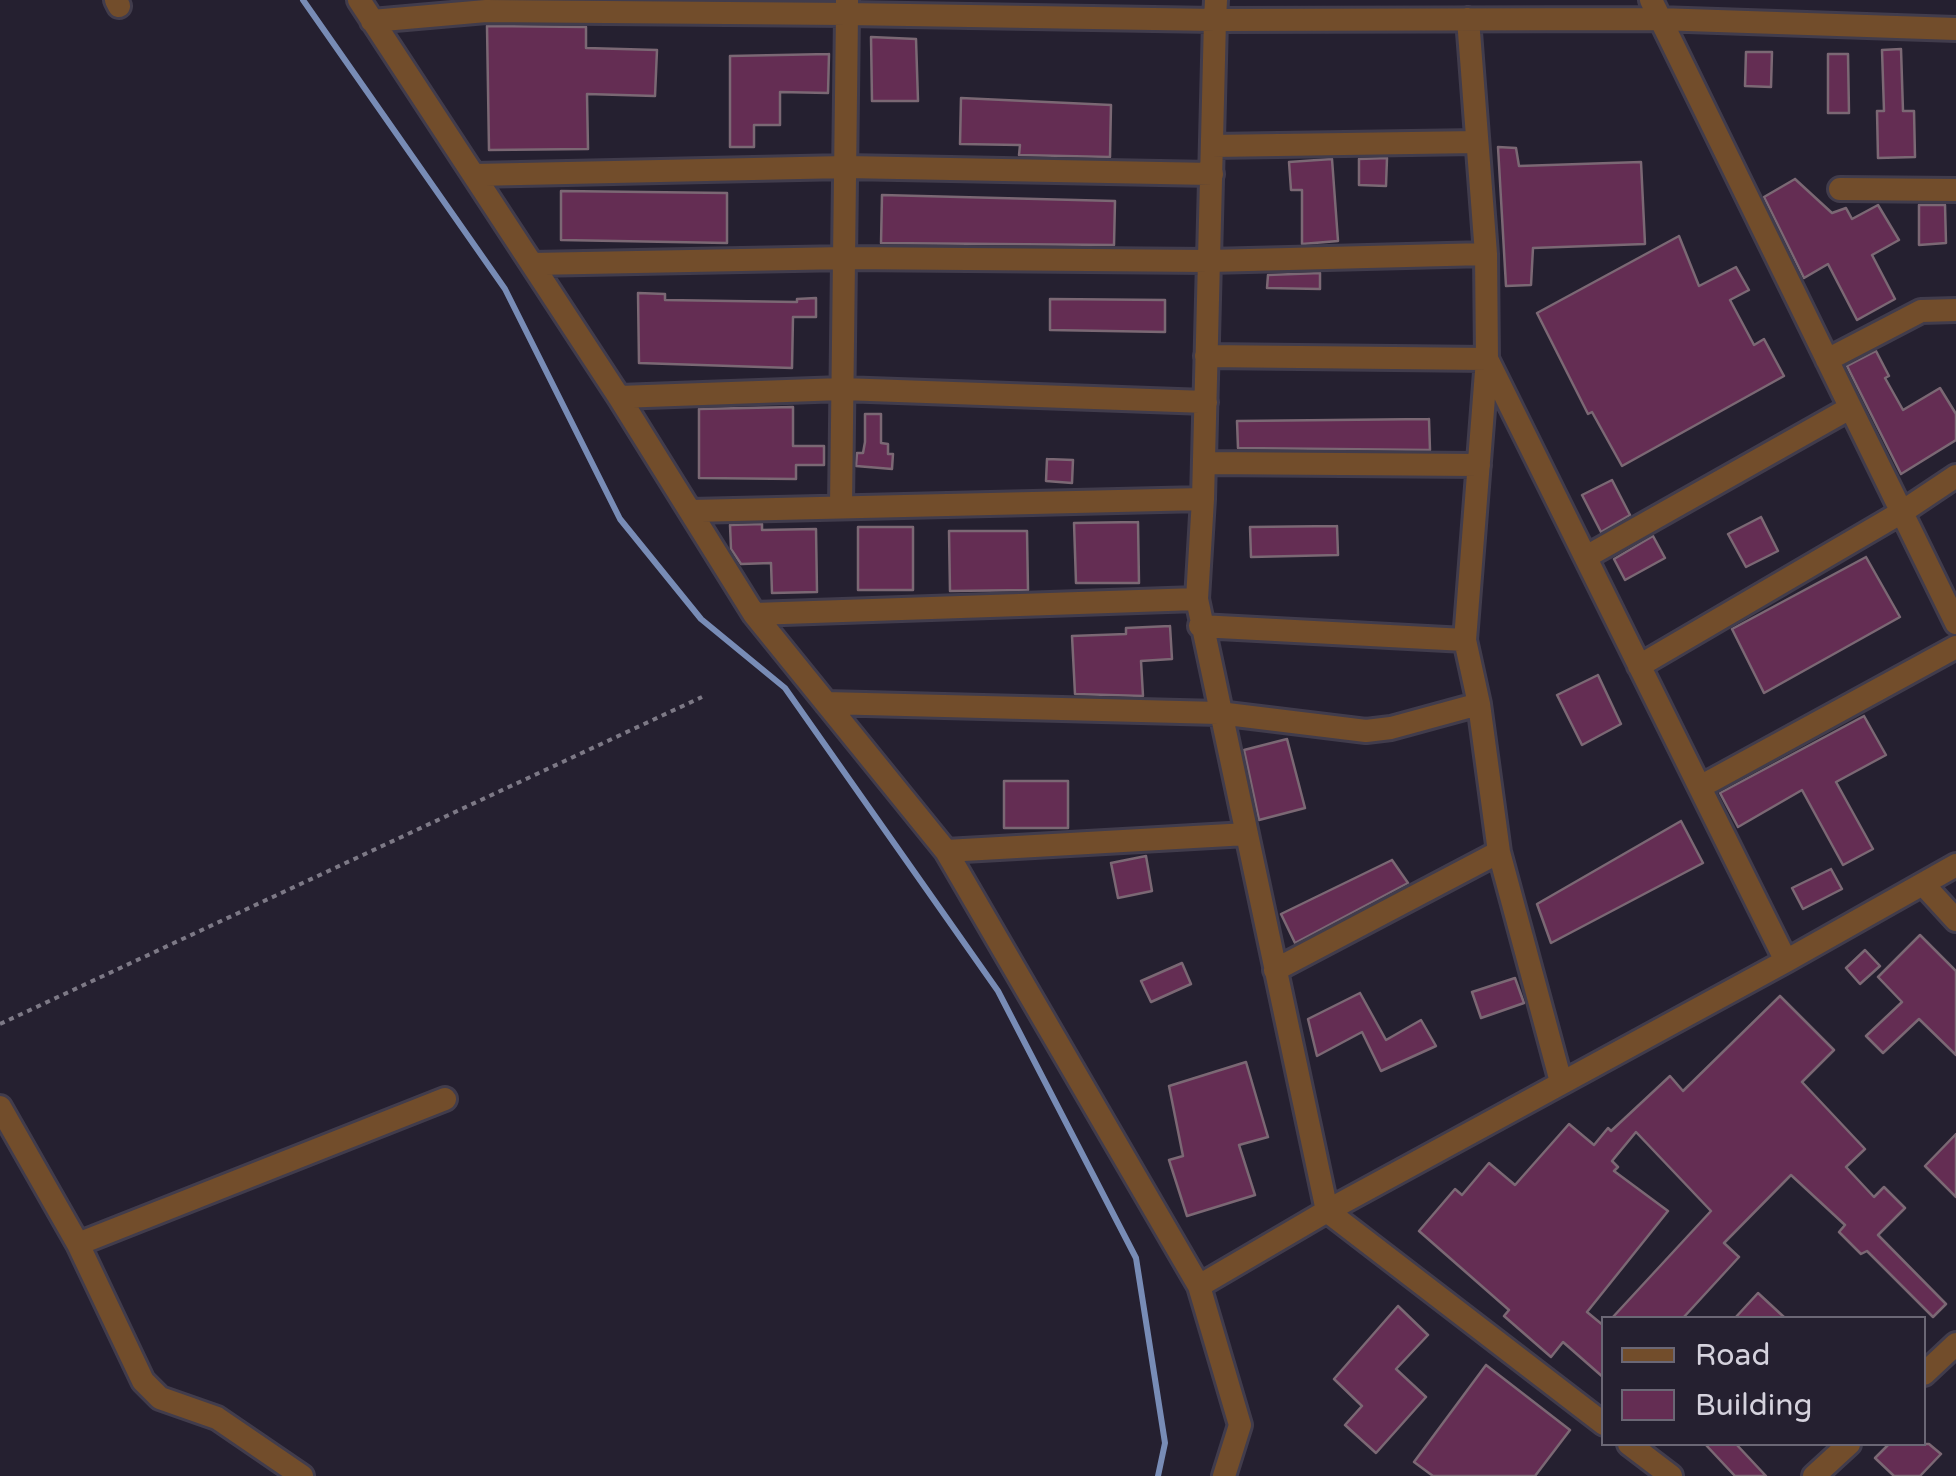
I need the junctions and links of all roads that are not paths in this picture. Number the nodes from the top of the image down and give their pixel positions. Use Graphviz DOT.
graph roads {
  1 [pos="359,0"];
  2 [pos="486,6"];
  3 [pos="847,7"];
  4 [pos="1655,9"];
  5 [pos="1216,10"];
  6 [pos="1468,19"];
  7 [pos="372,21"];
  8 [pos="1956,29"];
  9 [pos="1477,142"];
  10 [pos="1212,146"];
  11 [pos="846,167"];
  12 [pos="1212,174"];
  13 [pos="474,175"];
  14 [pos="1840,189"];
  15 [pos="1956,190"];
  16 [pos="1486,254"];
  17 [pos="846,258"];
  18 [pos="1208,261"];
  19 [pos="532,264"];
  20 [pos="1956,310"];
  21 [pos="1206,356"];
  22 [pos="1488,359"];
  23 [pos="1827,360"];
  24 [pos="842,389"];
  25 [pos="619,396"];
  26 [pos="1206,402"];
  27 [pos="1850,408"];
  28 [pos="1204,463"];
  29 [pos="1479,466"];
  30 [pos="1956,476"];
  31 [pos="1204,499"];
  32 [pos="840,505"];
  33 [pos="691,511"];
  34 [pos="1902,512"];
  35 [pos="1586,557"];
  36 [pos="1196,599"];
  37 [pos="754,614"];
  38 [pos="1956,623"];
  39 [pos="1200,626"];
  40 [pos="1465,640"];
  41 [pos="1956,647"];
  42 [pos="1640,666"];
  43 [pos="826,703"];
  44 [pos="1479,704"];
  45 [pos="1220,713"];
  46 [pos="1700,787"];
  47 [pos="1246,834"];
  48 [pos="946,851"];
  49 [pos="1499,852"];
  50 [pos="1956,865"];
  51 [pos="1923,884"];
  52 [pos="1956,920"];
  53 [pos="1786,962"];
  54 [pos="1275,970"];
  55 [pos="1561,1082"];
  56 [pos="446,1099"];
  57 [pos="0,1107"];
  58 [pos="1326,1210"];
  59 [pos="78,1244"];
  60 [pos="1199,1286"];
  61 [pos="1956,1344"];
  62 [pos="1926,1372"];
  63 [pos="1601,1422"];
  64 [pos="1632,1446"];
  65 [pos="1847,1446"];
  66 [pos="302,1476"];
  67 [pos="1224,1476"];
  68 [pos="1671,1476"];
  69 [pos="1814,1476"];
  1 -- 7 [label="street"];
  2 -- 3 [label="street"];
  2 -- 7 [label="street"];
  3 -- 5 [label="street"];
  3 -- 11 [label="street"];
  4 -- 6 [label="street"];
  4 -- 8 [label="street"];
  4 -- 23 [label="street"];
  5 -- 6 [label="street"];
  5 -- 10 [label="street"];
  6 -- 9 [label="street"];
  7 -- 13 [label="street"];
  9 -- 10 [label="street"];
  9 -- 16 [label="street"];
  10 -- 12 [label="street"];
  11 -- 12 [label="street"];
  11 -- 13 [label="street"];
  11 -- 17 [label="street"];
  12 -- 18 [label="street"];
  13 -- 19 [label="street"];
  14 -- 15 [label="street"];
  16 -- 18 [label="street"];
  16 -- 22 [label="street"];
  17 -- 18 [label="street"];
  17 -- 19 [label="street"];
  17 -- 24 [label="street"];
  18 -- 21 [label="street"];
  19 -- 25 [label="street"];
  20 -- 23 [label="street"];
  21 -- 22 [label="street"];
  21 -- 26 [label="street"];
  22 -- 29 [label="street"];
  22 -- 35 [label="street"];
  23 -- 27 [label="street"];
  24 -- 25 [label="street"];
  24 -- 26 [label="street"];
  24 -- 32 [label="street"];
  25 -- 33 [label="street"];
  26 -- 28 [label="street"];
  27 -- 34 [label="street"];
  27 -- 35 [label="street"];
  28 -- 29 [label="street"];
  28 -- 31 [label="street"];
  29 -- 40 [label="street"];
  30 -- 34 [label="street"];
  31 -- 32 [label="street"];
  31 -- 36 [label="street"];
  32 -- 33 [label="street"];
  33 -- 37 [label="street"];
  34 -- 38 [label="street"];
  34 -- 42 [label="street"];
  35 -- 42 [label="street"];
  36 -- 37 [label="street"];
  36 -- 39 [label="street"];
  37 -- 43 [label="street"];
  39 -- 40 [label="street"];
  39 -- 45 [label="street"];
  40 -- 44 [label="street"];
  41 -- 46 [label="street"];
  42 -- 46 [label="street"];
  43 -- 45 [label="street"];
  43 -- 48 [label="street"];
  44 -- 45 [label="street"];
  44 -- 49 [label="street"];
  45 -- 47 [label="street"];
  46 -- 53 [label="street"];
  47 -- 48 [label="street"];
  47 -- 54 [label="street"];
  48 -- 60 [label="street"];
  49 -- 54 [label="street"];
  49 -- 55 [label="street"];
  50 -- 51 [label="street"];
  51 -- 52 [label="street"];
  51 -- 53 [label="street"];
  53 -- 55 [label="street"];
  54 -- 58 [label="street"];
  55 -- 58 [label="street"];
  56 -- 59 [label="street"];
  57 -- 59 [label="street"];
  58 -- 60 [label="street"];
  58 -- 63 [label="street"];
  59 -- 66 [label="street"];
  60 -- 67 [label="street"];
  61 -- 62 [label="street"];
  64 -- 68 [label="street"];
  65 -- 69 [label="street"];
}
